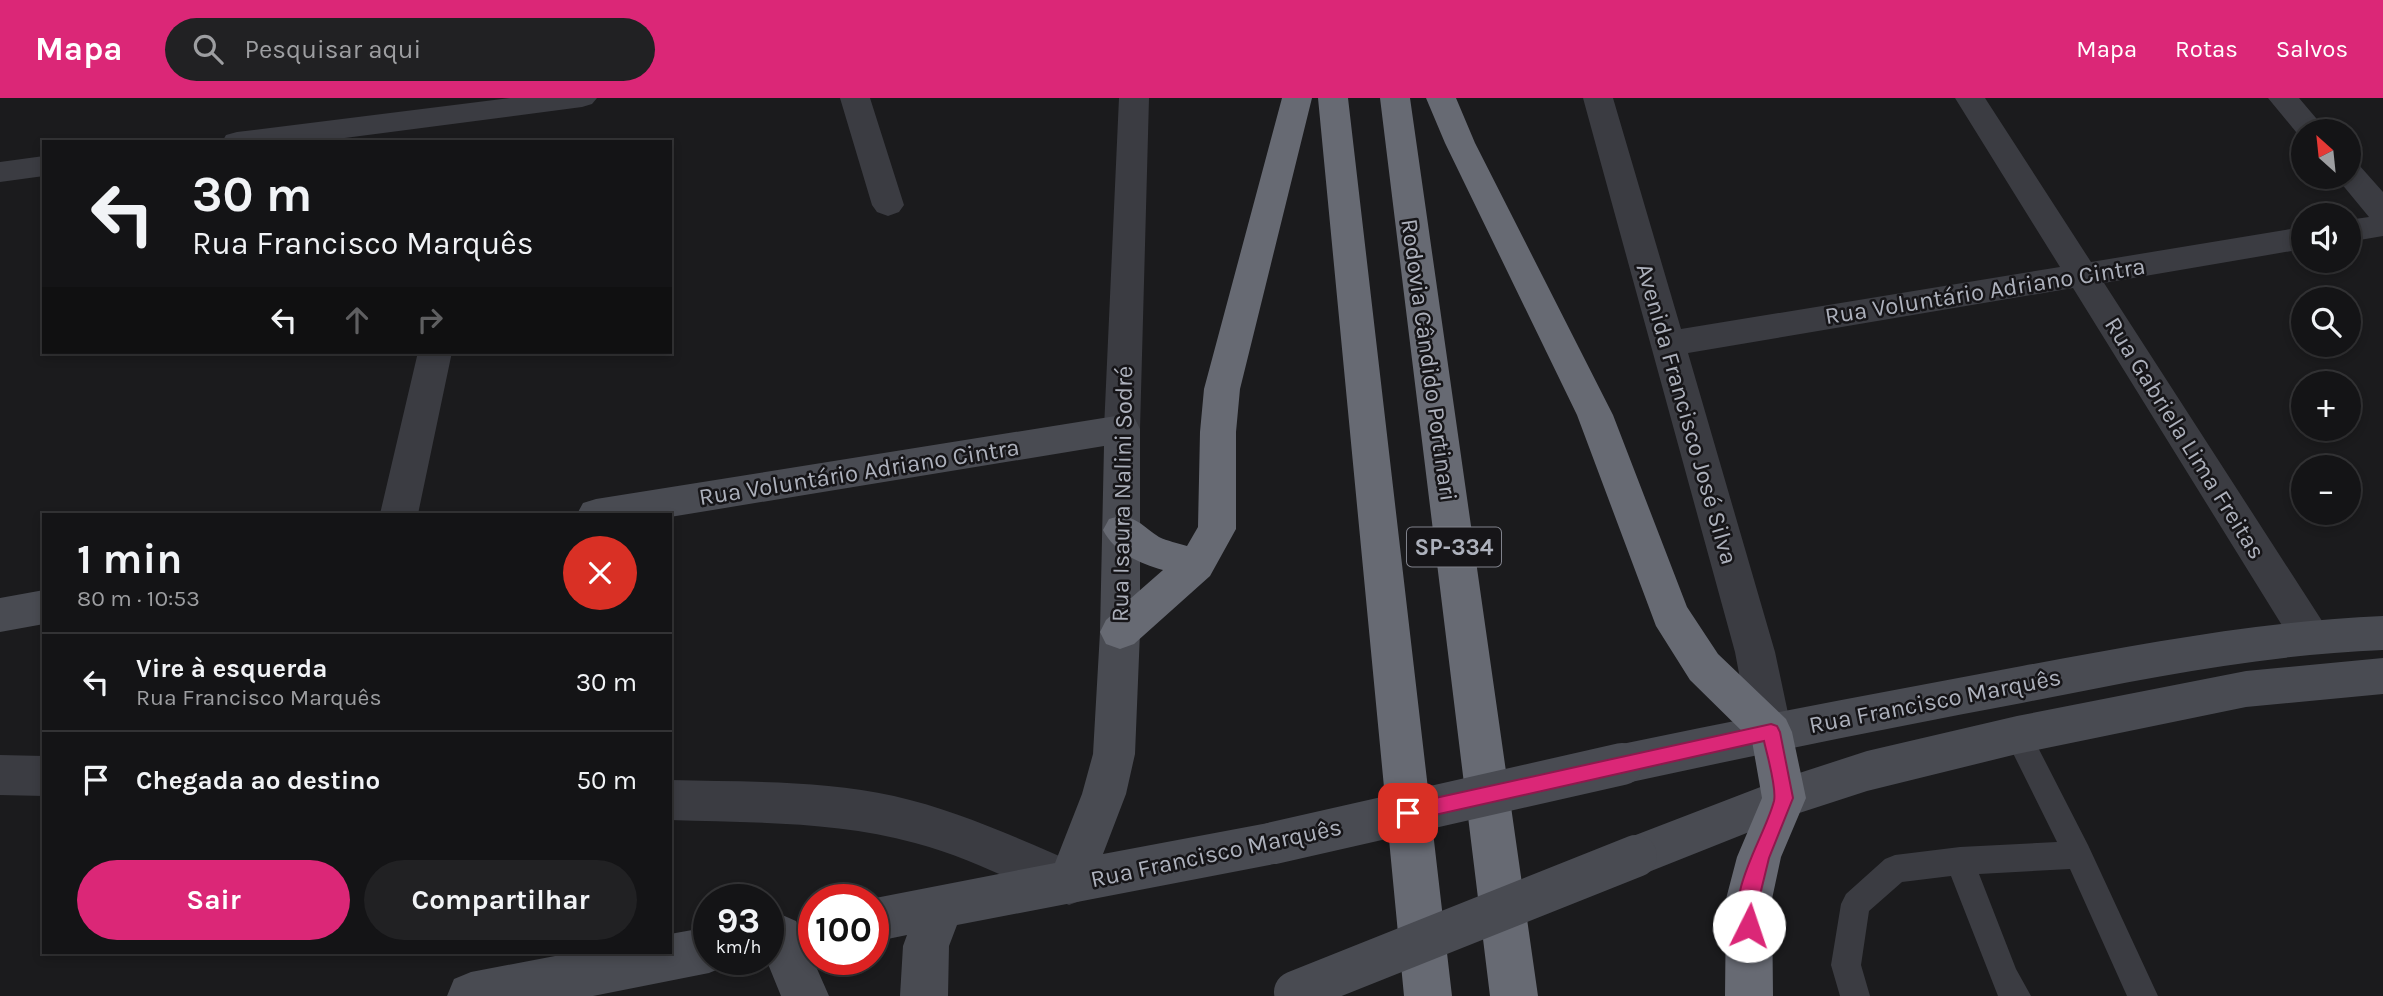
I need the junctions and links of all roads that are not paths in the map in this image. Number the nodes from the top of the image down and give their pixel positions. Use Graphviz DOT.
graph roads {
  1 [pos="582,98"];
  2 [pos="855,98"];
  3 [pos="1134,98"];
  4 [pos="1297,98"];
  5 [pos="1333,98"];
  6 [pos="1395,98"];
  7 [pos="1441,98"];
  8 [pos="1598,98"];
  9 [pos="1970,98"];
  10 [pos="2283,98"];
  11 [pos="489,104"];
  12 [pos="2301,119"];
  13 [pos="250,140"];
  14 [pos="481,140"];
  15 [pos="42,166"];
  16 [pos="0,172"];
  17 [pos="2361,187"];
  18 [pos="888,205"];
  19 [pos="2383,212"];
  20 [pos="2383,225"];
  21 [pos="2361,229"];
  22 [pos="2291,240"];
  23 [pos="2083,275"];
  24 [pos="1667,344"];
  25 [pos="435,354"];
  26 [pos="1122,429"];
  27 [pos="399,513"];
  28 [pos="602,513"];
  29 [pos="1122,530"];
  30 [pos="1196,565"];
  31 [pos="42,607"];
  32 [pos="0,615"];
  33 [pos="1120,632"];
  34 [pos="2383,633"];
  35 [pos="2311,636"];
  36 [pos="2383,676"];
  37 [pos="1771,732"];
  38 [pos="2017,735"];
  39 [pos="0,775"];
  40 [pos="42,776"];
  41 [pos="1784,798"];
  42 [pos="672,800"];
  43 [pos="2078,855"];
  44 [pos="1960,861"];
  45 [pos="1069,883"];
  46 [pos="942,905"];
  47 [pos="889,916"];
  48 [pos="787,935"];
  49 [pos="693,953"];
  50 [pos="1289,994"];
  51 [pos="471,996"];
  52 [pos="805,996"];
  53 [pos="924,996"];
  54 [pos="1428,996"];
  55 [pos="1514,996"];
  56 [pos="1749,996"];
  57 [pos="1855,996"];
  58 [pos="2016,996"];
  59 [pos="2143,996"];
  1 -- 11 [label="street"];
  2 -- 18 [label="street"];
  3 -- 26 [label="street, Rua Isaura Nalini Sodré"];
  4 -- 30 [label="highway"];
  5 -- 54 [label="highway, SP-334"];
  6 -- 55 [label="highway, Rodovia Cândido Portinari / SP-334"];
  7 -- 37 [label="highway"];
  8 -- 24 [label="street, Avenida Francisco José Silva"];
  9 -- 23 [label="street, Rua Gabriela Lima Freitas"];
  10 -- 12 [label="street"];
  11 -- 13 [label="street"];
  11 -- 14 [label="street"];
  15 -- 16 [label="street"];
  17 -- 19 [label="street"];
  20 -- 21 [label="street"];
  22 -- 23 [label="street, Rua Voluntário Adriano Cintra"];
  23 -- 24 [label="street, Rua Voluntário Adriano Cintra"];
  23 -- 35 [label="street, Rua Gabriela Lima Freitas"];
  24 -- 37 [label="street, Avenida Francisco José Silva"];
  25 -- 27 [label="street"];
  26 -- 28 [label="main road, Rua Voluntário Adriano Cintra"];
  26 -- 29 [label="main road, Rua Isaura Nalini Sodré"];
  29 -- 30 [label="highway"];
  29 -- 33 [label="main road, Rua Isaura Nalini Sodré"];
  30 -- 33 [label="highway"];
  31 -- 32 [label="main road"];
  33 -- 45 [label="main road, Rua Isaura Nalini Sodré"];
  34 -- 35 [label="main road, Rua Francisco Marquês"];
  35 -- 37 [label="main road, Rua Francisco Marquês"];
  36 -- 38 [label="main road, Rua Francisco Marquês"];
  37 -- 41 [label="highway"];
  37 -- 45 [label="main road, Rua Francisco Marquês, bridge"];
  38 -- 41 [label="main road, Rua Francisco Marquês"];
  38 -- 43 [label="lane"];
  39 -- 40 [label="street"];
  41 -- 50 [label="main road, Rua Francisco Marquês, bridge"];
  41 -- 56 [label="highway"];
  42 -- 45 [label="street"];
  43 -- 44 [label="lane"];
  43 -- 59 [label="lane"];
  44 -- 57 [label="lane"];
  44 -- 58 [label="lane"];
  45 -- 46 [label="main road, Rua Francisco Marquês"];
  46 -- 47 [label="main road, Rua Francisco Marquês"];
  46 -- 53 [label="main road"];
  48 -- 52 [label="main road"];
  49 -- 51 [label="main road"];
}
